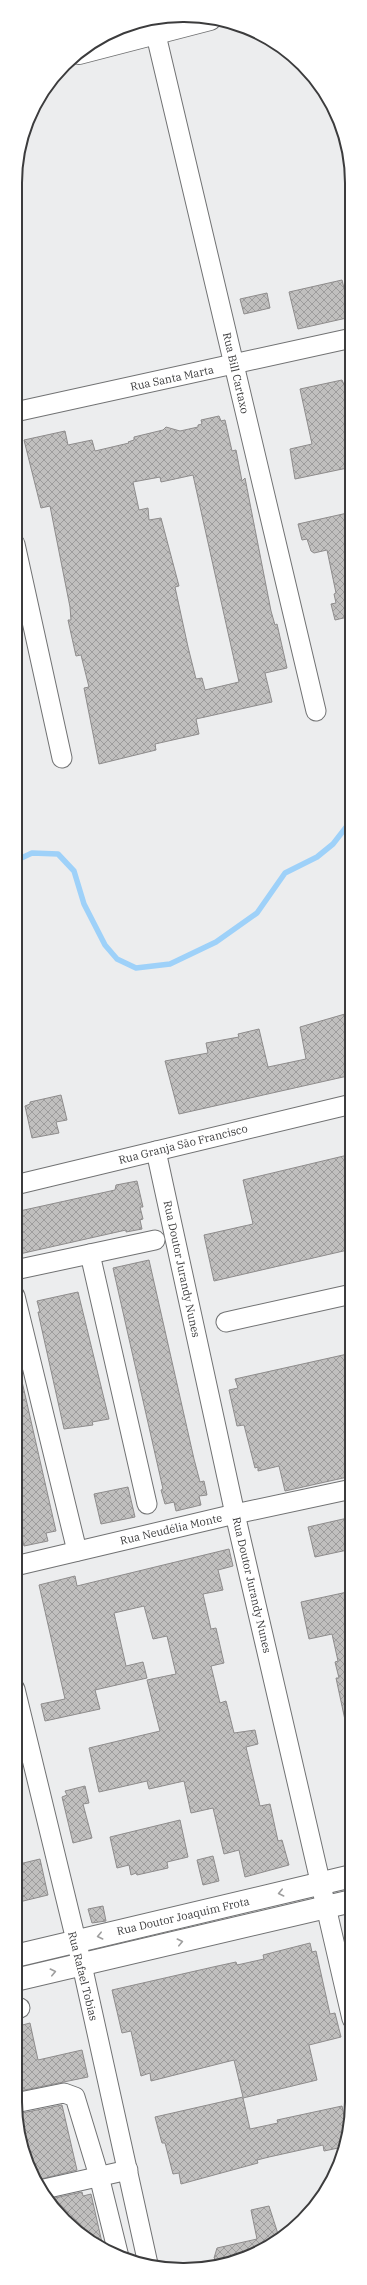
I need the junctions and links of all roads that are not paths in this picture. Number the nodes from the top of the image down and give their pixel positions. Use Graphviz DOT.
graph roads {
  1 [pos="198,22"];
  2 [pos="156,35"];
  3 [pos="115,44"];
  4 [pos="99,46"];
  5 [pos="93,49"];
  6 [pos="345,340"];
  7 [pos="234,364"];
  8 [pos="22,410"];
  9 [pos="22,577"];
  10 [pos="316,711"];
  11 [pos="62,758"];
  12 [pos="345,1106"];
  13 [pos="156,1151"];
  14 [pos="22,1183"];
  15 [pos="155,1240"];
  16 [pos="90,1254"];
  17 [pos="22,1269"];
  18 [pos="345,1296"];
  19 [pos="226,1322"];
  20 [pos="22,1325"];
  21 [pos="345,1490"];
  22 [pos="147,1504"];
  23 [pos="235,1514"];
  24 [pos="77,1552"];
  25 [pos="22,1564"];
  26 [pos="22,1719"];
  27 [pos="345,1878"];
  28 [pos="319,1884"];
  29 [pos="345,1903"];
  30 [pos="325,1908"];
  31 [pos="75,1942"];
  32 [pos="22,1954"];
  33 [pos="82,1965"];
  34 [pos="22,1978"];
  35 [pos="345,1990"];
  36 [pos="22,2102"];
  37 [pos="128,2170"];
  38 [pos="100,2176"];
  39 [pos="47,2188"];
  40 [pos="117,2249"];
  41 [pos="147,2258"];
  1 -- 2 [label="main road"];
  2 -- 3 [label="main road"];
  2 -- 7 [label="street, Rua Bill Cartaxo"];
  3 -- 4 [label="main road"];
  3 -- 5 [label="main road"];
  6 -- 7 [label="street, Rua Santa Marta"];
  7 -- 8 [label="street, Rua Santa Marta"];
  7 -- 10 [label="street, Rua Bill Cartaxo"];
  9 -- 11 [label="street"];
  12 -- 13 [label="street, Rua Granja São Francisco"];
  13 -- 14 [label="street, Rua Granja São Francisco"];
  13 -- 23 [label="street, Rua Doutor Jurandy Nunes"];
  15 -- 16 [label="street"];
  16 -- 17 [label="street"];
  16 -- 22 [label="street"];
  18 -- 19 [label="street"];
  20 -- 24 [label="street"];
  21 -- 23 [label="street, Rua Neudélia Monte"];
  23 -- 24 [label="street, Rua Neudélia Monte"];
  23 -- 28 [label="street, Rua Doutor Jurandy Nunes"];
  24 -- 25 [label="street, Rua Neudélia Monte"];
  26 -- 31 [label="street, Rua Rafael Tobias"];
  27 -- 28 [label="main road, Rua Doutor Joaquim Frota"];
  28 -- 30 [label="street, Rua Doutor Jurandy Nunes"];
  28 -- 31 [label="main road, Rua Doutor Joaquim Frota, one-way"];
  29 -- 30 [label="main road"];
  33 -- 30 [label="main road, one-way"];
  30 -- 35 [label="street, Rua Doutor Jurandy Nunes"];
  31 -- 32 [label="main road, Rua Doutor Joaquim Frota"];
  31 -- 33 [label="street, Rua Rafael Tobias"];
  34 -- 33 [label="main road, one-way"];
  33 -- 37 [label="street, Rua Rafael Tobias"];
  36 -- 38 [label="street"];
  37 -- 38 [label="street"];
  37 -- 41 [label="street, Rua Rafael Tobias"];
  38 -- 39 [label="street"];
  38 -- 40 [label="street"];
}
